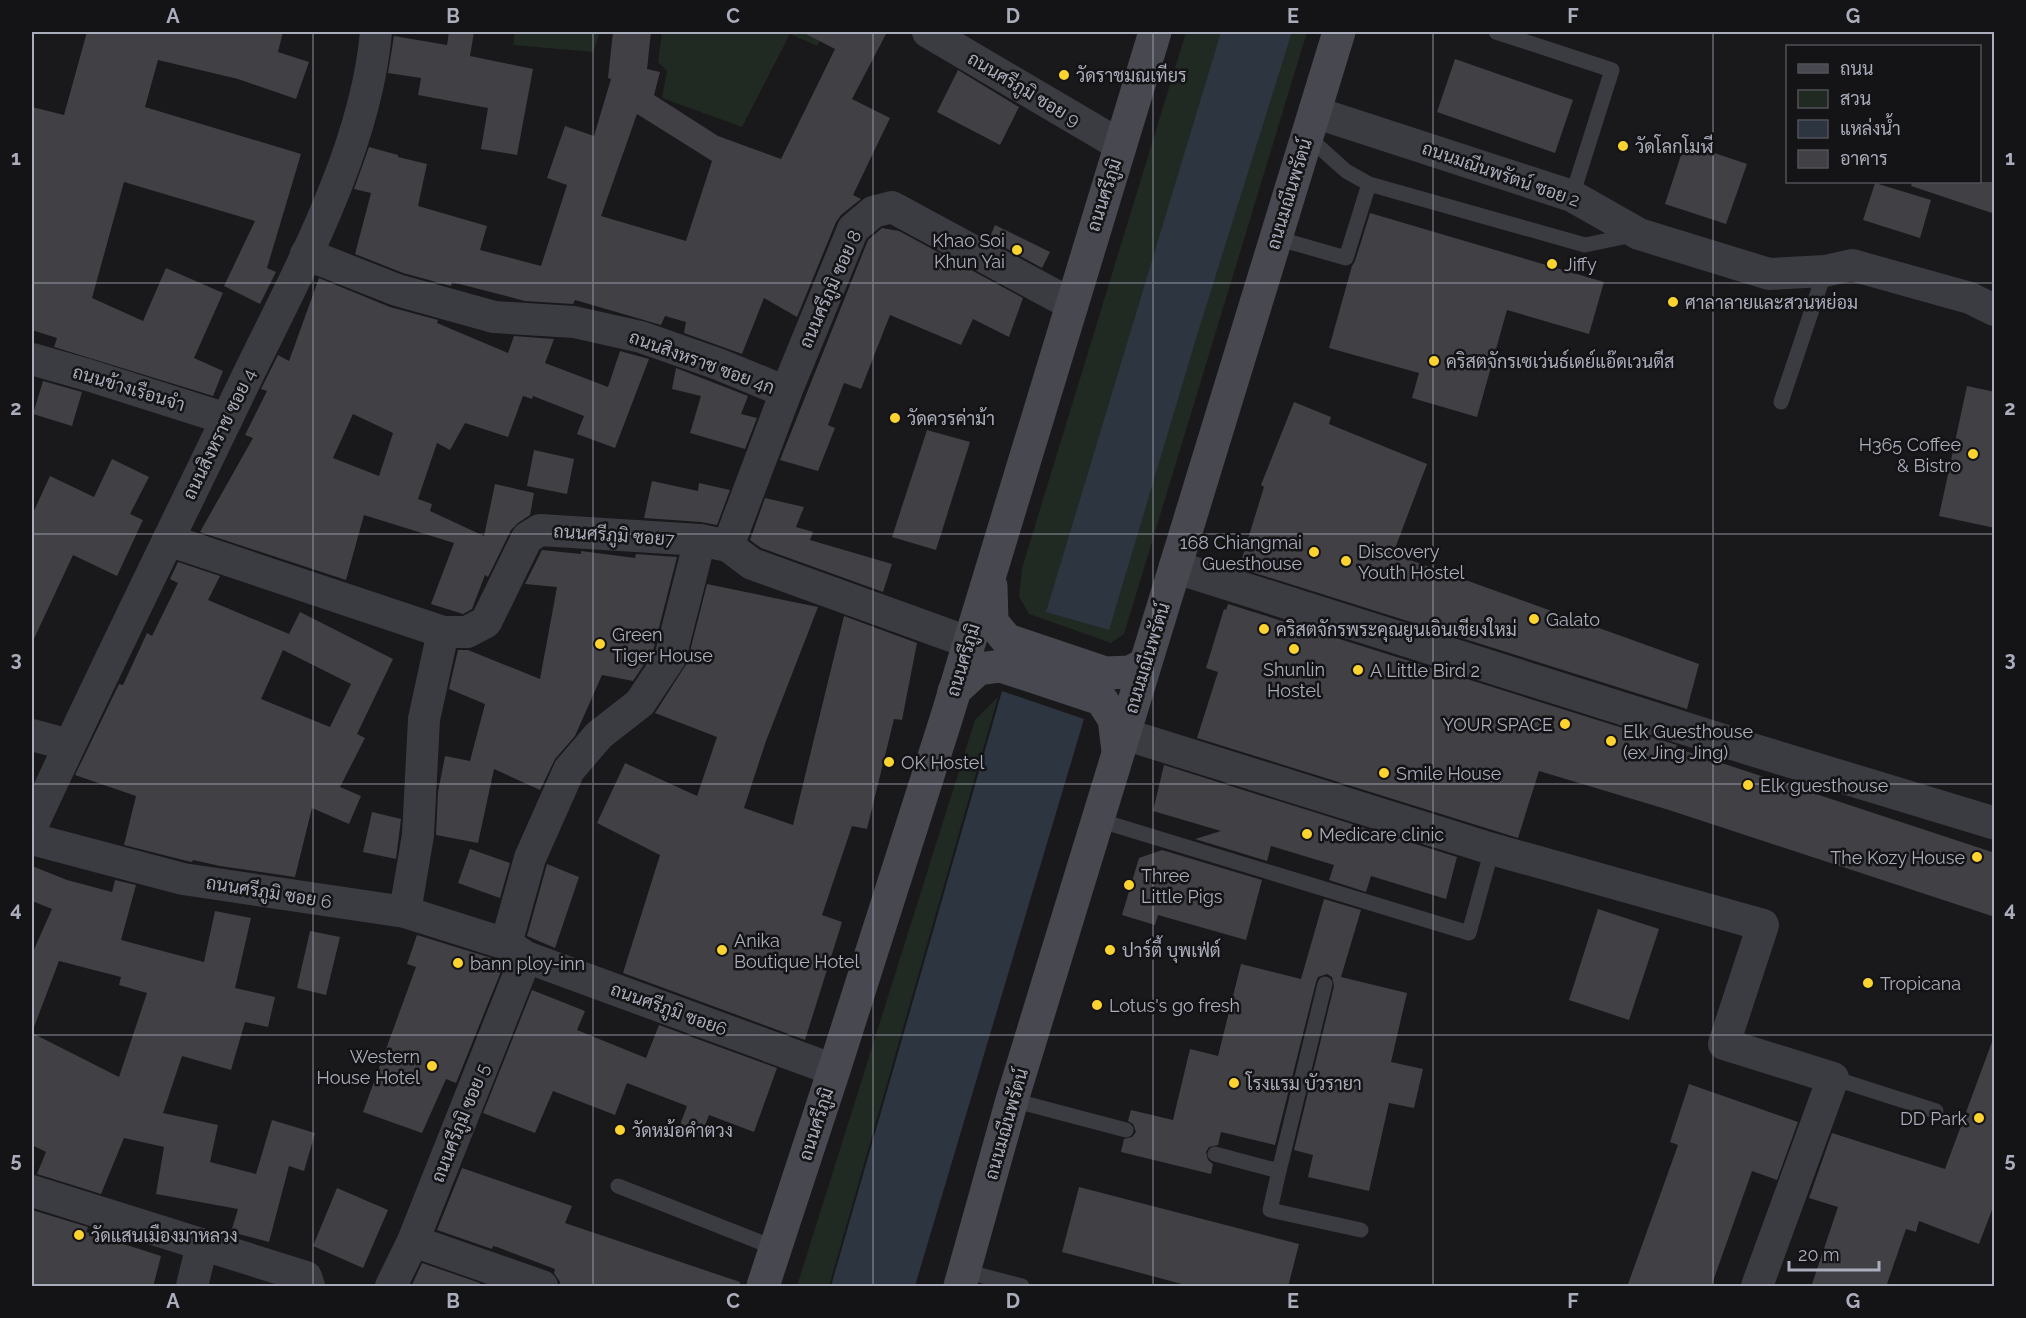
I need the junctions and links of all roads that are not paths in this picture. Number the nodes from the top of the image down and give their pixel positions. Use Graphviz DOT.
graph roads {
  1 [pos="376,32"];
  2 [pos="928,32"];
  3 [pos="1155,32"];
  4 [pos="1339,32"];
  5 [pos="1496,32"];
  6 [pos="1310,124"];
  7 [pos="1120,146"];
  8 [pos="1369,184"];
  9 [pos="1572,196"];
  10 [pos="1639,234"];
  11 [pos="1276,238"];
  12 [pos="306,254"];
  13 [pos="1825,271"];
  14 [pos="1071,304"];
  15 [pos="1995,310"];
  16 [pos="32,359"];
  17 [pos="786,392"];
  18 [pos="1781,402"];
  19 [pos="227,418"];
  20 [pos="168,540"];
  21 [pos="714,543"];
  22 [pos="993,562"];
  23 [pos="1175,567"];
  24 [pos="443,632"];
  25 [pos="968,642"];
  26 [pos="1004,653"];
  27 [pos="1145,664"];
  28 [pos="1103,686"];
  29 [pos="954,691"];
  30 [pos="32,735"];
  31 [pos="1121,743"];
  32 [pos="69,745"];
  33 [pos="1098,820"];
  34 [pos="1995,823"];
  35 [pos="32,826"];
  36 [pos="32,839"];
  37 [pos="1492,849"];
  38 [pos="405,912"];
  39 [pos="516,950"];
  40 [pos="1325,984"];
  41 [pos="834,1070"];
  42 [pos="1833,1078"];
  43 [pos="1012,1100"];
  44 [pos="1936,1111"];
  45 [pos="1126,1130"];
  46 [pos="1215,1154"];
  47 [pos="1279,1172"];
  48 [pos="618,1186"];
  49 [pos="32,1191"];
  50 [pos="1361,1230"];
  51 [pos="413,1241"];
  52 [pos="202,1245"];
  53 [pos="775,1248"];
  54 [pos="962,1279"];
  55 [pos="192,1287"];
  56 [pos="309,1287"];
  57 [pos="391,1287"];
  58 [pos="542,1287"];
  59 [pos="763,1287"];
  60 [pos="1022,1287"];
  61 [pos="1757,1287"];
  1 -- 12 [label="street, ถนนสิงหราช ซอย 4"];
  2 -- 7 [label="street, ถนนศรีภูมิ ซอย 9"];
  3 -- 7 [label="main road, ถนนศรีภูมิ"];
  4 -- 6 [label="main road, ถนนมณีนพรัตน์"];
  5 -- 9 [label="lane"];
  6 -- 8 [label="lane"];
  6 -- 9 [label="street, ถนนมณีนพรัตน์ ซอย 2"];
  6 -- 11 [label="main road, ถนนมณีนพรัตน์"];
  7 -- 14 [label="main road, ถนนศรีภูมิ"];
  8 -- 10 [label="lane"];
  8 -- 11 [label="lane"];
  9 -- 10 [label="street, ถนนมณีนพรัตน์ ซอย 2"];
  10 -- 13 [label="street, ถนนมณีนพรัตน์ ซอย 2"];
  11 -- 23 [label="main road, ถนนมณีนพรัตน์"];
  12 -- 17 [label="street, ถนนสิงหราช ซอย 4ก"];
  12 -- 19 [label="street, ถนนสิงหราช ซอย 4"];
  13 -- 15 [label="street, ถนนมณีนพรัตน์ ซอย 2"];
  13 -- 18 [label="lane"];
  14 -- 17 [label="street, ถนนศรีภูมิ ซอย 8"];
  14 -- 22 [label="main road, ถนนศรีภูมิ"];
  16 -- 19 [label="street, ถนนข้างเรือนจำ"];
  17 -- 21 [label="street, ถนนศรีภูมิ ซอย 8"];
  19 -- 20 [label="street, ถนนสิงหราช ซอย 4"];
  20 -- 24 [label="street, ถนนศรีภูมิ ซอย7"];
  20 -- 32 [label="street, ถนนสิงหราช ซอย 4"];
  21 -- 24 [label="street, ถนนศรีภูมิ ซอย7"];
  21 -- 25 [label="street"];
  21 -- 39 [label="street, ถนนศรีภูมิ ซอย 5"];
  22 -- 25 [label="main road, ถนนศรีภูมิ"];
  22 -- 26 [label="main road"];
  23 -- 27 [label="main road, ถนนมณีนพรัตน์"];
  23 -- 34 [label="street"];
  24 -- 38 [label="street"];
  25 -- 29 [label="main road, ถนนศรีภูมิ"];
  26 -- 28 [label="main road"];
  26 -- 29 [label="main road"];
  27 -- 28 [label="main road"];
  27 -- 31 [label="main road, ถนนมณีนพรัตน์"];
  28 -- 31 [label="main road"];
  29 -- 41 [label="main road, ถนนศรีภูมิ"];
  30 -- 32 [label="street"];
  31 -- 33 [label="main road, ถนนมณีนพรัตน์"];
  31 -- 37 [label="street"];
  32 -- 35 [label="street, ถนนสิงหราช ซอย 4"];
  33 -- 37 [label="lane"];
  33 -- 43 [label="main road, ถนนมณีนพรัตน์"];
  36 -- 38 [label="street, ถนนศรีภูมิ ซอย 6"];
  37 -- 42 [label="street"];
  38 -- 39 [label="street, ถนนศรีภูมิ ซอย 6"];
  39 -- 41 [label="street, ถนนศรีภูมิ ซอย6"];
  39 -- 51 [label="street, ถนนศรีภูมิ ซอย 5"];
  40 -- 47 [label="lane"];
  41 -- 53 [label="main road, ถนนศรีภูมิ"];
  42 -- 44 [label="lane"];
  42 -- 61 [label="street"];
  43 -- 45 [label="lane"];
  43 -- 54 [label="main road, ถนนมณีนพรัตน์"];
  46 -- 47 [label="lane"];
  47 -- 50 [label="lane"];
  48 -- 53 [label="lane"];
  49 -- 52 [label="street"];
  51 -- 57 [label="street, ถนนศรีภูมิ ซอย 5"];
  51 -- 58 [label="street"];
  52 -- 55 [label="street"];
  52 -- 56 [label="street"];
  53 -- 59 [label="main road, ถนนศรีภูมิ"];
  54 -- 60 [label="lane"];
}
